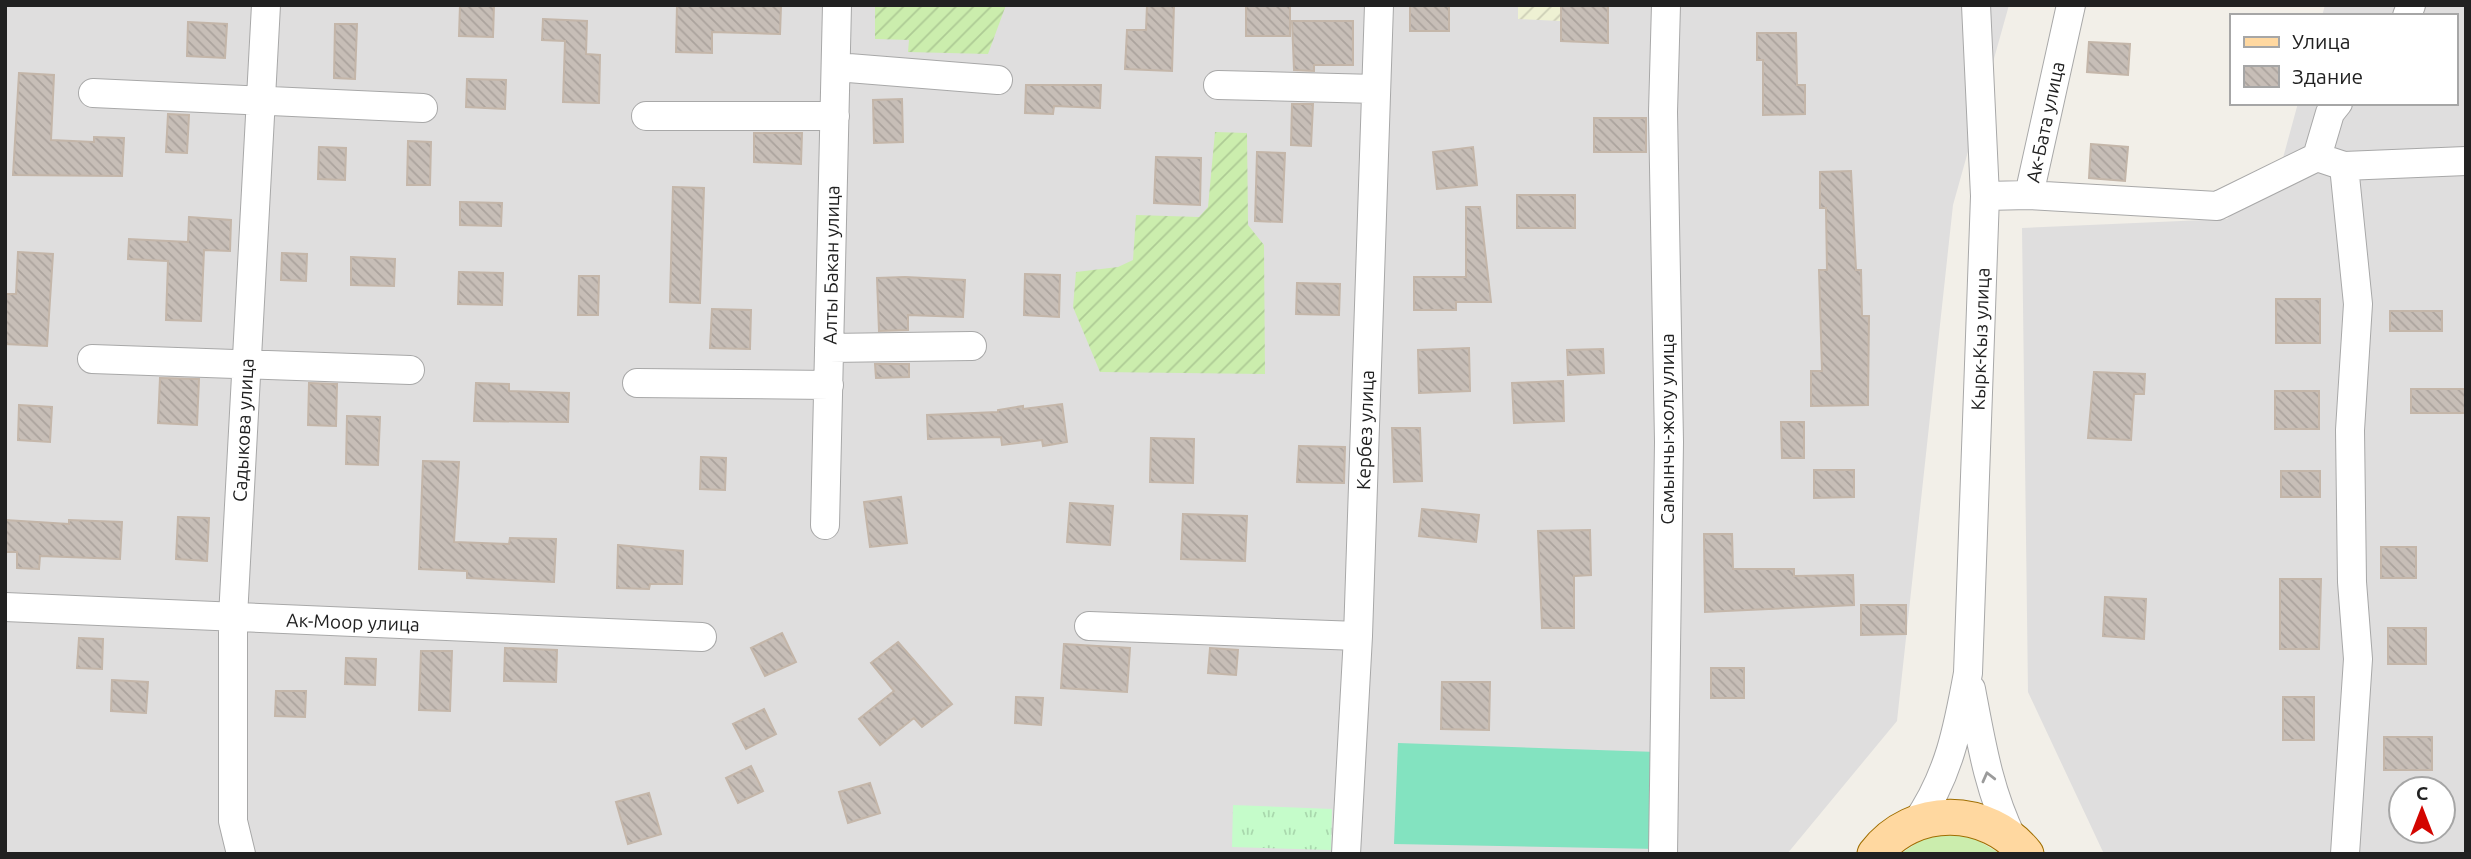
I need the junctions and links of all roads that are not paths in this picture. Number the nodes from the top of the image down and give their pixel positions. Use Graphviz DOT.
graph roads {
  1 [pos="266,5"];
  2 [pos="837,5"];
  3 [pos="1379,5"];
  4 [pos="1666,5"];
  5 [pos="1976,5"];
  6 [pos="2071,5"];
  7 [pos="836,66"];
  8 [pos="998,80"];
  9 [pos="1218,85"];
  10 [pos="1376,89"];
  11 [pos="93,93"];
  12 [pos="261,102"];
  13 [pos="2336,105"];
  14 [pos="423,108"];
  15 [pos="646,116"];
  16 [pos="835,116"];
  17 [pos="2317,157"];
  18 [pos="2466,161"];
  19 [pos="2344,166"];
  20 [pos="2029,195"];
  21 [pos="1985,196"];
  22 [pos="972,346"];
  23 [pos="829,348"];
  24 [pos="92,359"];
  25 [pos="247,364"];
  26 [pos="410,370"];
  27 [pos="637,383"];
  28 [pos="829,385"];
  29 [pos="825,525"];
  30 [pos="5,607"];
  31 [pos="233,617"];
  32 [pos="1088,626"];
  33 [pos="1358,636"];
  34 [pos="702,637"];
  35 [pos="1968,673"];
  36 [pos="1916,823"];
  37 [pos="2020,847"];
  38 [pos="241,854"];
  39 [pos="1346,854"];
  40 [pos="1663,854"];
  41 [pos="1875,854"];
  42 [pos="2345,854"];
  1 -- 12 [label="street, Садыкова улица"];
  2 -- 7 [label="street, Алты Бакан улица"];
  3 -- 10 [label="street, Кербез улица"];
  4 -- 40 [label="street, Самынчы-жолу улица"];
  5 -- 21 [label="street, Кырк-Кыз улица"];
  6 -- 20 [label="street, Ак-Бата улица"];
  7 -- 8 [label="street"];
  7 -- 16 [label="street, Алты Бакан улица"];
  9 -- 10 [label="street"];
  10 -- 33 [label="street, Кербез улица"];
  11 -- 12 [label="street"];
  12 -- 14 [label="street"];
  12 -- 25 [label="street, Садыкова улица"];
  13 -- 17 [label="street"];
  15 -- 16 [label="street"];
  16 -- 23 [label="street, Алты Бакан улица"];
  17 -- 19 [label="street"];
  17 -- 20 [label="street"];
  18 -- 19 [label="street"];
  19 -- 42 [label="street"];
  20 -- 21 [label="street, Ак-Бата улица"];
  21 -- 35 [label="street, Кырк-Кыз улица"];
  22 -- 23 [label="street"];
  23 -- 28 [label="street, Алты Бакан улица"];
  24 -- 25 [label="street"];
  25 -- 26 [label="street"];
  25 -- 31 [label="street, Садыкова улица"];
  27 -- 28 [label="street"];
  28 -- 29 [label="street, Алты Бакан улица"];
  30 -- 31 [label="street, Ак-Моор улица"];
  31 -- 34 [label="street, Ак-Моор улица"];
  31 -- 38 [label="street, Садыкова улица"];
  32 -- 33 [label="street"];
  33 -- 39 [label="street, Кербез улица"];
  35 -- 36 [label="street, Кырк-Кыз улица"];
  37 -- 35 [label="street, Кырк-Кыз улица, one-way"];
  36 -- 37 [label="main road"];
  36 -- 41 [label="main road"];
}
